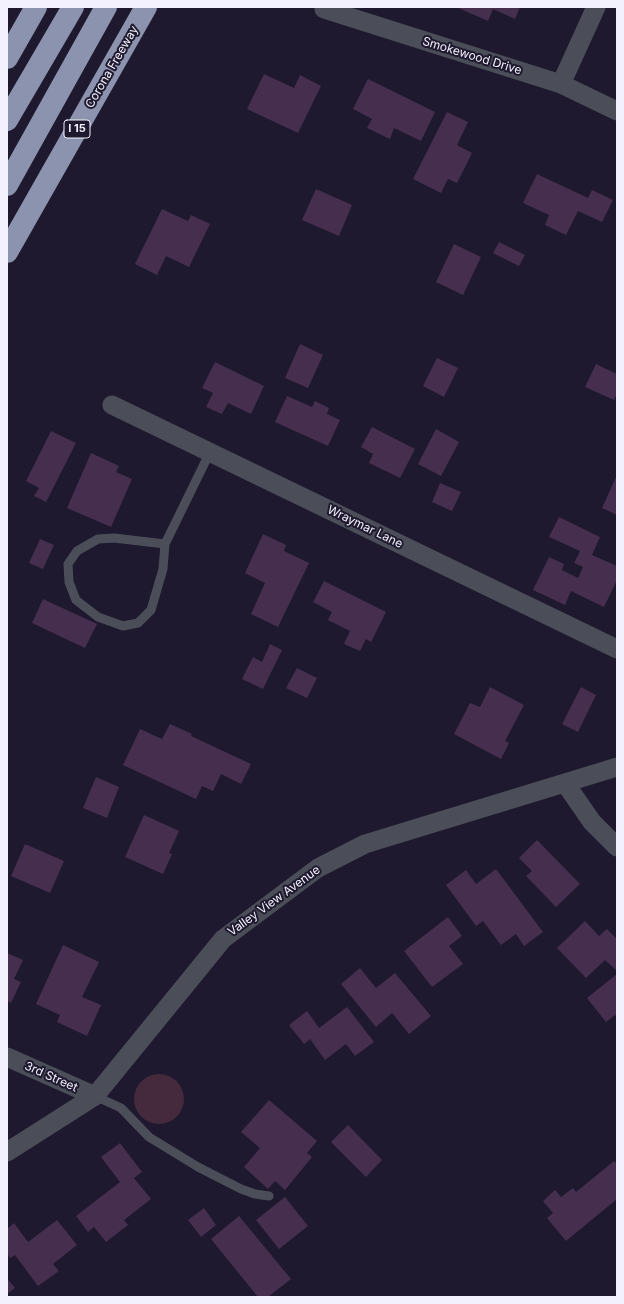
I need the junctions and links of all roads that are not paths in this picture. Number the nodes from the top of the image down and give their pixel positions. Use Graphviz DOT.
graph roads {
  1 [pos="36,7"];
  2 [pos="73,7"];
  3 [pos="106,7"];
  4 [pos="146,7"];
  5 [pos="596,7"];
  6 [pos="324,9"];
  7 [pos="348,12"];
  8 [pos="7,58"];
  9 [pos="560,84"];
  10 [pos="617,112"];
  11 [pos="7,120"];
  12 [pos="7,185"];
  13 [pos="7,252"];
  14 [pos="112,405"];
  15 [pos="210,452"];
  16 [pos="165,544"];
  17 [pos="617,649"];
  18 [pos="617,767"];
  19 [pos="565,783"];
  20 [pos="617,848"];
  21 [pos="7,1057"];
  22 [pos="95,1096"];
  23 [pos="7,1152"];
  24 [pos="269,1196"];
  1 -- 8 [label="highway"];
  2 -- 11 [label="highway"];
  3 -- 12 [label="highway"];
  4 -- 13 [label="highway, Corona Freeway / I 15"];
  5 -- 9 [label="street"];
  6 -- 7 [label="street, Smokewood Drive"];
  7 -- 9 [label="street, Smokewood Drive"];
  9 -- 10 [label="street, Smokewood Drive"];
  14 -- 15 [label="street, Wraymar Lane"];
  15 -- 16 [label="lane"];
  15 -- 17 [label="street, Wraymar Lane"];
  16 -- 16 [label="lane"];
  18 -- 19 [label="street, Valley View Avenue"];
  19 -- 20 [label="street"];
  19 -- 22 [label="street, Valley View Avenue"];
  21 -- 22 [label="street, 3rd Street"];
  22 -- 23 [label="street, Valley View Avenue"];
  22 -- 24 [label="lane"];
}
